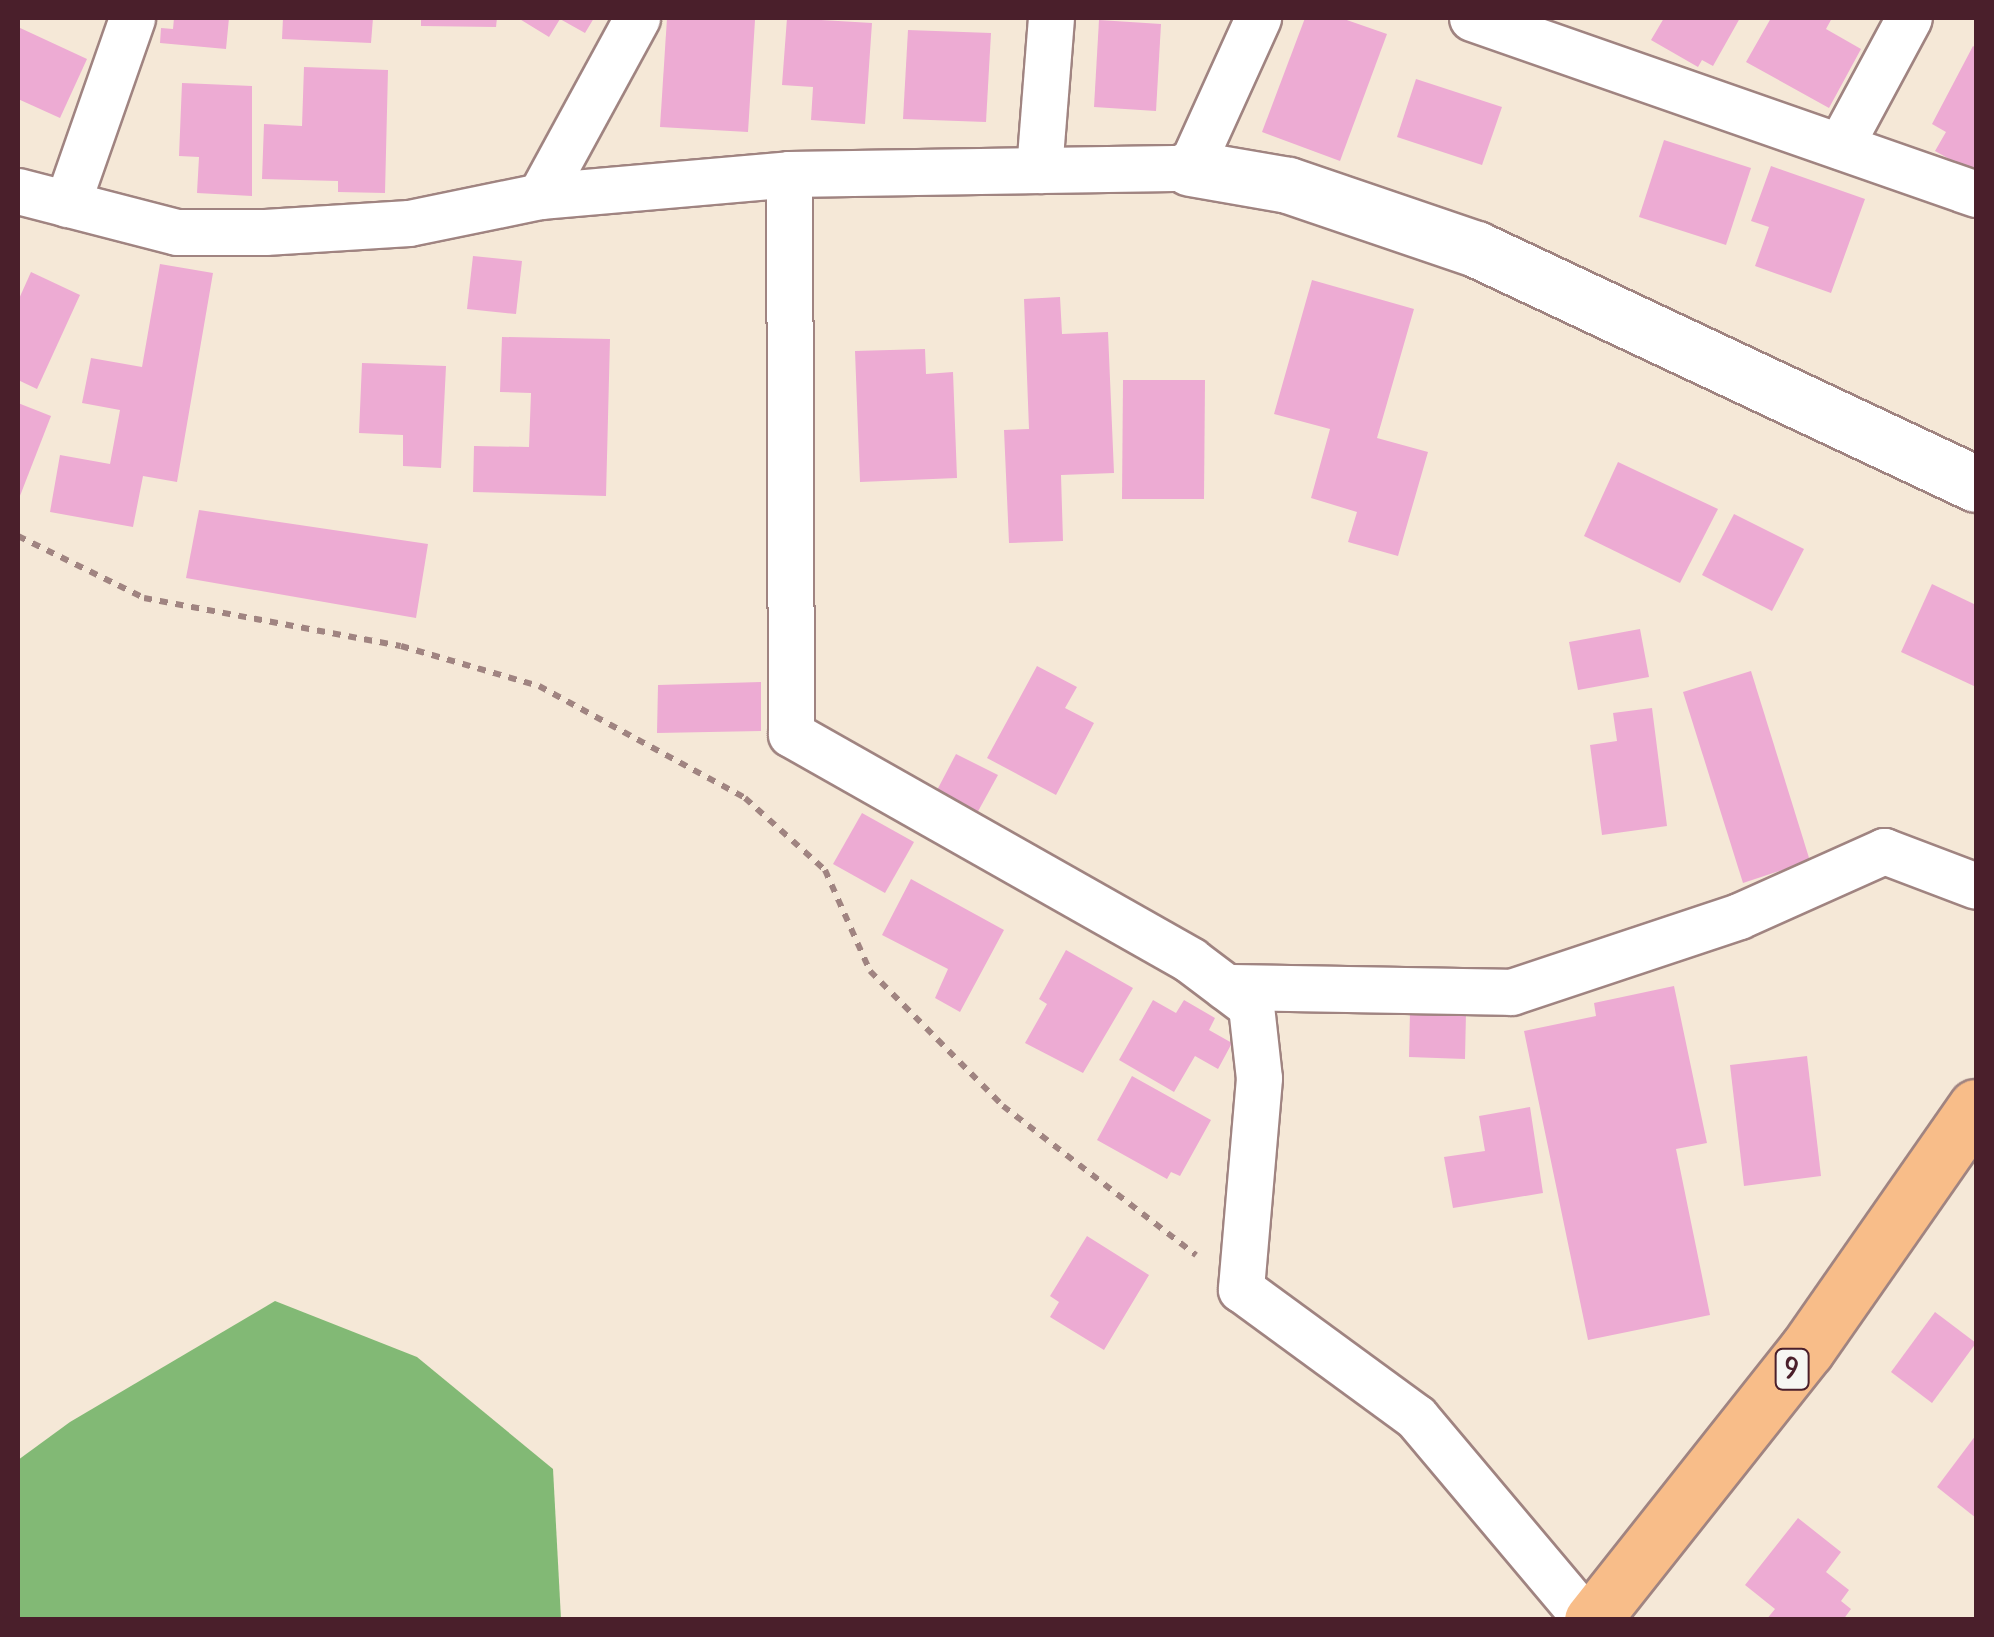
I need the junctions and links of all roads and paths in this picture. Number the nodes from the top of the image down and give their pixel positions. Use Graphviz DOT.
graph roads {
  1 [pos="132,18"];
  2 [pos="637,18"];
  3 [pos="1051,18"];
  4 [pos="1258,18"];
  5 [pos="1472,18"];
  6 [pos="1909,18"];
  7 [pos="1580,34"];
  8 [pos="1840,146"];
  9 [pos="1190,168"];
  10 [pos="1039,170"];
  11 [pos="789,174"];
  12 [pos="18,191"];
  13 [pos="1976,194"];
  14 [pos="540,196"];
  15 [pos="67,204"];
  16 [pos="1976,484"];
  17 [pos="18,536"];
  18 [pos="1976,886"];
  19 [pos="1226,987"];
  20 [pos="1976,1106"];
  21 [pos="1241,1289"];
  22 [pos="1589,1620"];
  1 -- 15 [label="street"];
  2 -- 14 [label="street"];
  3 -- 10 [label="street"];
  4 -- 9 [label="street"];
  5 -- 7 [label="street"];
  6 -- 8 [label="street"];
  7 -- 8 [label="street"];
  8 -- 13 [label="street"];
  9 -- 10 [label="street"];
  9 -- 16 [label="street"];
  10 -- 11 [label="street"];
  11 -- 14 [label="street"];
  11 -- 19 [label="street"];
  12 -- 15 [label="street"];
  14 -- 15 [label="street"];
  17 -- 21 [label="path"];
  18 -- 19 [label="street"];
  19 -- 21 [label="street"];
  20 -- 22 [label="main road, 9"];
  21 -- 22 [label="street"];
}
